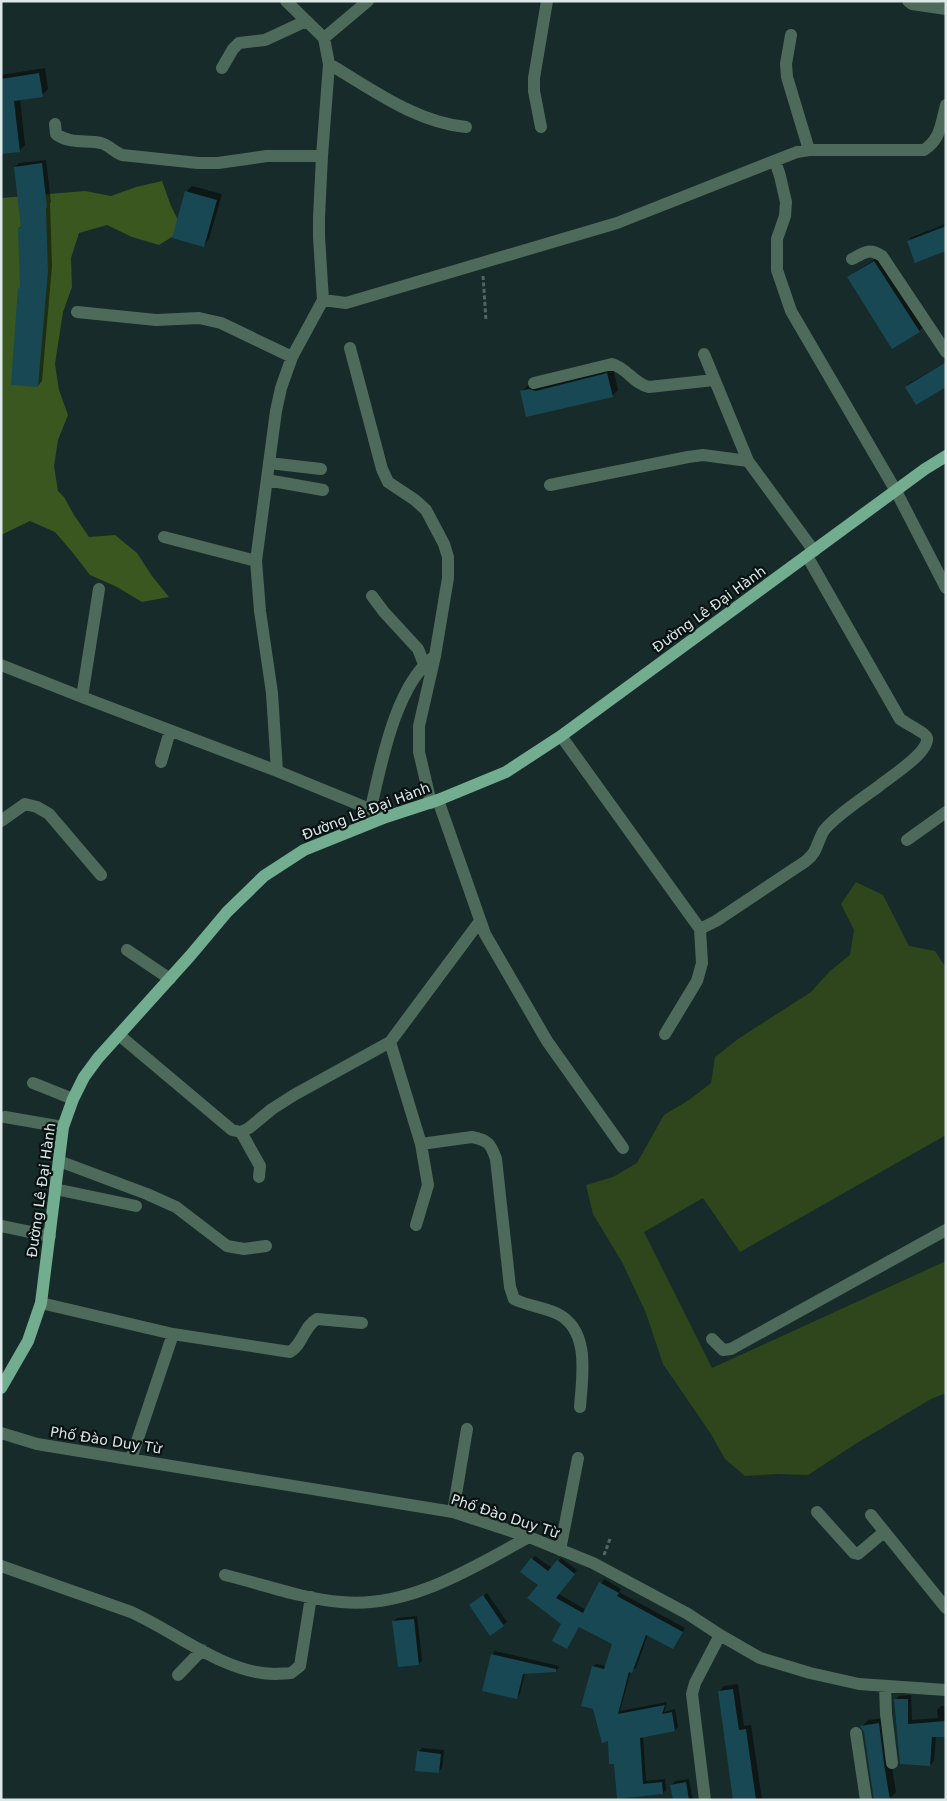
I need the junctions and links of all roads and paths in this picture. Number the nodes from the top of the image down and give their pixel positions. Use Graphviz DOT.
graph roads {
  1 [pos="286,1"];
  2 [pos="368,1"];
  3 [pos="547,1"];
  4 [pos="908,1"];
  5 [pos="946,9"];
  6 [pos="306,21"];
  7 [pos="791,35"];
  8 [pos="324,38"];
  9 [pos="329,64"];
  10 [pos="222,68"];
  11 [pos="946,105"];
  12 [pos="55,124"];
  13 [pos="466,127"];
  14 [pos="541,127"];
  15 [pos="809,150"];
  16 [pos="322,156"];
  17 [pos="775,161"];
  18 [pos="852,259"];
  19 [pos="483,263"];
  20 [pos="323,300"];
  21 [pos="76,312"];
  22 [pos="486,320"];
  23 [pos="350,348"];
  24 [pos="946,352"];
  25 [pos="704,354"];
  26 [pos="292,357"];
  27 [pos="714,380"];
  28 [pos="534,383"];
  29 [pos="946,456"];
  30 [pos="748,461"];
  31 [pos="269,464"];
  32 [pos="321,469"];
  33 [pos="267,480"];
  34 [pos="550,485"];
  35 [pos="324,490"];
  36 [pos="896,491"];
  37 [pos="164,537"];
  38 [pos="811,553"];
  39 [pos="256,561"];
  40 [pos="946,588"];
  41 [pos="100,589"];
  42 [pos="372,596"];
  43 [pos="435,656"];
  44 [pos="424,664"];
  45 [pos="1,665"];
  46 [pos="82,697"];
  47 [pos="170,731"];
  48 [pos="561,736"];
  49 [pos="161,762"];
  50 [pos="277,771"];
  51 [pos="435,802"];
  52 [pos="371,808"];
  53 [pos="946,812"];
  54 [pos="386,817"];
  55 [pos="1,821"];
  56 [pos="907,840"];
  57 [pos="101,876"];
  58 [pos="480,921"];
  59 [pos="700,928"];
  60 [pos="127,950"];
  61 [pos="170,979"];
  62 [pos="665,1034"];
  63 [pos="119,1035"];
  64 [pos="390,1042"];
  65 [pos="33,1082"];
  66 [pos="73,1099"];
  67 [pos="5,1117"];
  68 [pos="63,1127"];
  69 [pos="241,1132"];
  70 [pos="421,1144"];
  71 [pos="623,1148"];
  72 [pos="59,1161"];
  73 [pos="260,1177"];
  74 [pos="55,1189"];
  75 [pos="136,1206"];
  76 [pos="416,1225"];
  77 [pos="1,1226"];
  78 [pos="946,1230"];
  79 [pos="50,1236"];
  80 [pos="266,1246"];
  81 [pos="41,1303"];
  82 [pos="362,1323"];
  83 [pos="173,1334"];
  84 [pos="712,1339"];
  85 [pos="1,1388"];
  86 [pos="580,1407"];
  87 [pos="467,1429"];
  88 [pos="1,1433"];
  89 [pos="578,1458"];
  90 [pos="131,1460"];
  91 [pos="453,1512"];
  92 [pos="817,1512"];
  93 [pos="871,1515"];
  94 [pos="884,1532"];
  95 [pos="529,1537"];
  96 [pos="560,1550"];
  97 [pos="1,1566"];
  98 [pos="225,1575"];
  99 [pos="311,1597"];
  100 [pos="946,1608"];
  101 [pos="720,1635"];
  102 [pos="202,1650"];
  103 [pos="178,1675"];
  104 [pos="885,1686"];
  105 [pos="946,1690"];
  106 [pos="856,1733"];
  107 [pos="892,1763"];
  108 [pos="705,1800"];
  109 [pos="866,1800"];
  1 -- 6 [label="street"];
  2 -- 8 [label="street"];
  3 -- 14 [label="street"];
  4 -- 5 [label="street"];
  6 -- 8 [label="street"];
  6 -- 10 [label="street"];
  7 -- 15 [label="street"];
  8 -- 9 [label="street"];
  9 -- 13 [label="street"];
  9 -- 16 [label="street"];
  11 -- 15 [label="street"];
  12 -- 16 [label="street"];
  15 -- 17 [label="street"];
  16 -- 20 [label="street"];
  17 -- 19 [label="street"];
  17 -- 36 [label="street"];
  18 -- 24 [label="street"];
  19 -- 20 [label="street"];
  19 -- 22 [label="path"];
  20 -- 26 [label="street"];
  21 -- 26 [label="street"];
  23 -- 43 [label="street"];
  25 -- 27 [label="street"];
  26 -- 31 [label="street"];
  27 -- 28 [label="street"];
  27 -- 30 [label="street"];
  29 -- 36 [label="main road, Đường Lê Đại Hành"];
  30 -- 34 [label="street"];
  30 -- 38 [label="street"];
  31 -- 32 [label="street"];
  31 -- 33 [label="street"];
  33 -- 35 [label="street"];
  33 -- 39 [label="street"];
  36 -- 38 [label="main road, Đường Lê Đại Hành"];
  36 -- 40 [label="street"];
  37 -- 39 [label="street"];
  38 -- 48 [label="main road, Đường Lê Đại Hành"];
  38 -- 59 [label="street"];
  39 -- 50 [label="street"];
  41 -- 46 [label="street"];
  42 -- 44 [label="street"];
  43 -- 44 [label="street"];
  43 -- 51 [label="street"];
  44 -- 52 [label="street"];
  45 -- 46 [label="street"];
  46 -- 47 [label="street"];
  47 -- 49 [label="street"];
  47 -- 50 [label="street"];
  48 -- 51 [label="main road, Đường Lê Đại Hành"];
  48 -- 59 [label="street"];
  50 -- 52 [label="street"];
  51 -- 54 [label="main road, Đường Lê Đại Hành"];
  51 -- 58 [label="street"];
  52 -- 54 [label="street"];
  53 -- 56 [label="street"];
  54 -- 61 [label="main road, Đường Lê Đại Hành"];
  55 -- 57 [label="street"];
  58 -- 64 [label="street"];
  58 -- 71 [label="street"];
  59 -- 62 [label="street"];
  60 -- 61 [label="street"];
  61 -- 63 [label="main road, Đường Lê Đại Hành"];
  63 -- 66 [label="main road, Đường Lê Đại Hành"];
  63 -- 69 [label="street"];
  64 -- 69 [label="street"];
  64 -- 70 [label="street"];
  65 -- 66 [label="street"];
  66 -- 68 [label="main road, Đường Lê Đại Hành"];
  67 -- 68 [label="street"];
  68 -- 72 [label="main road, Đường Lê Đại Hành"];
  69 -- 73 [label="street"];
  70 -- 76 [label="street"];
  70 -- 86 [label="street"];
  72 -- 74 [label="main road, Đường Lê Đại Hành"];
  72 -- 80 [label="street"];
  74 -- 75 [label="street"];
  74 -- 79 [label="main road, Đường Lê Đại Hành"];
  77 -- 79 [label="street"];
  78 -- 84 [label="street"];
  79 -- 81 [label="main road, Đường Lê Đại Hành"];
  81 -- 83 [label="street"];
  81 -- 85 [label="main road, Đường Lê Đại Hành"];
  82 -- 83 [label="street"];
  83 -- 90 [label="street"];
  87 -- 91 [label="street"];
  88 -- 90 [label="street, Phố Đào Duy Từ"];
  89 -- 96 [label="street"];
  90 -- 91 [label="street, Phố Đào Duy Từ"];
  91 -- 95 [label="street, Phố Đào Duy Từ"];
  92 -- 94 [label="street"];
  93 -- 94 [label="street"];
  94 -- 100 [label="street"];
  95 -- 96 [label="street, Phố Đào Duy Từ"];
  95 -- 99 [label="street"];
  96 -- 101 [label="street, Phố Đào Duy Từ"];
  97 -- 102 [label="street"];
  98 -- 99 [label="street"];
  99 -- 102 [label="street"];
  101 -- 104 [label="street, Phố Đào Duy Từ"];
  101 -- 108 [label="street"];
  102 -- 103 [label="street"];
  104 -- 105 [label="street, Phố Đào Duy Từ"];
  104 -- 107 [label="street"];
  106 -- 109 [label="street"];
}
